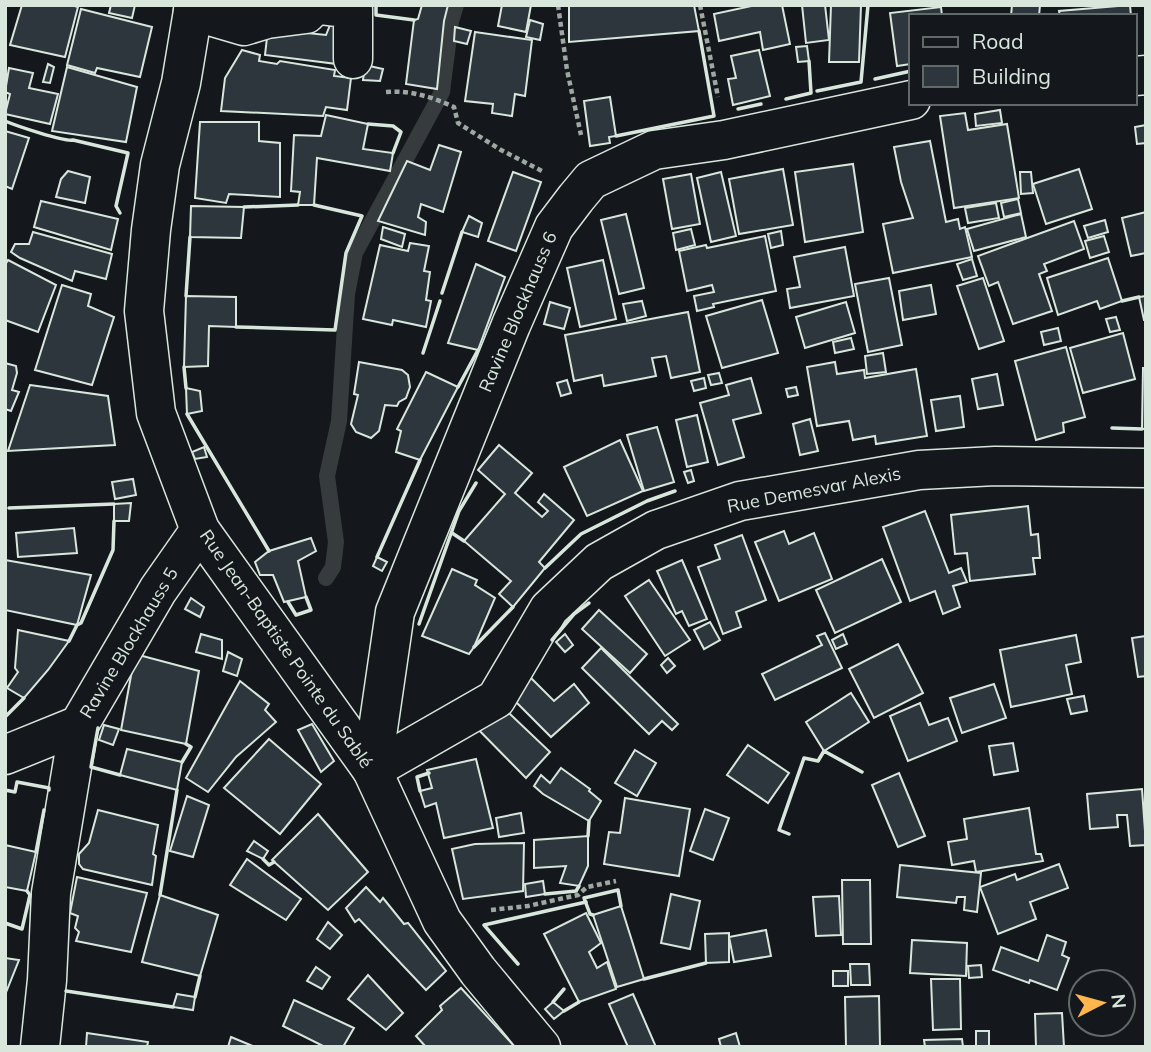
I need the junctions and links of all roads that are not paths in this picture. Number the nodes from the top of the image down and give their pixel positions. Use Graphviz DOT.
graph roads {
  1 [pos="317,5"];
  2 [pos="194,8"];
  3 [pos="353,60"];
  4 [pos="909,100"];
  5 [pos="1146,468"];
  6 [pos="201,530"];
  7 [pos="79,725"];
  8 [pos="5,755"];
  9 [pos="372,770"];
  10 [pos="40,1047"];
  11 [pos="541,1047"];
  1 -- 2 [label="street"];
  1 -- 3 [label="street"];
  2 -- 6 [label="street, Rue Jean-Baptiste Pointe du Sablé"];
  4 -- 9 [label="street, Ravine Blockhauss 6"];
  5 -- 9 [label="street, Rue Demesvar Alexis"];
  6 -- 7 [label="street, Ravine Blockhauss 5"];
  6 -- 9 [label="street, Rue Jean-Baptiste Pointe du Sablé"];
  7 -- 8 [label="street, Ravine Blockhauss 5"];
  7 -- 10 [label="street"];
  9 -- 11 [label="street, Rue Jean-Baptiste Pointe du Sablé"];
}
